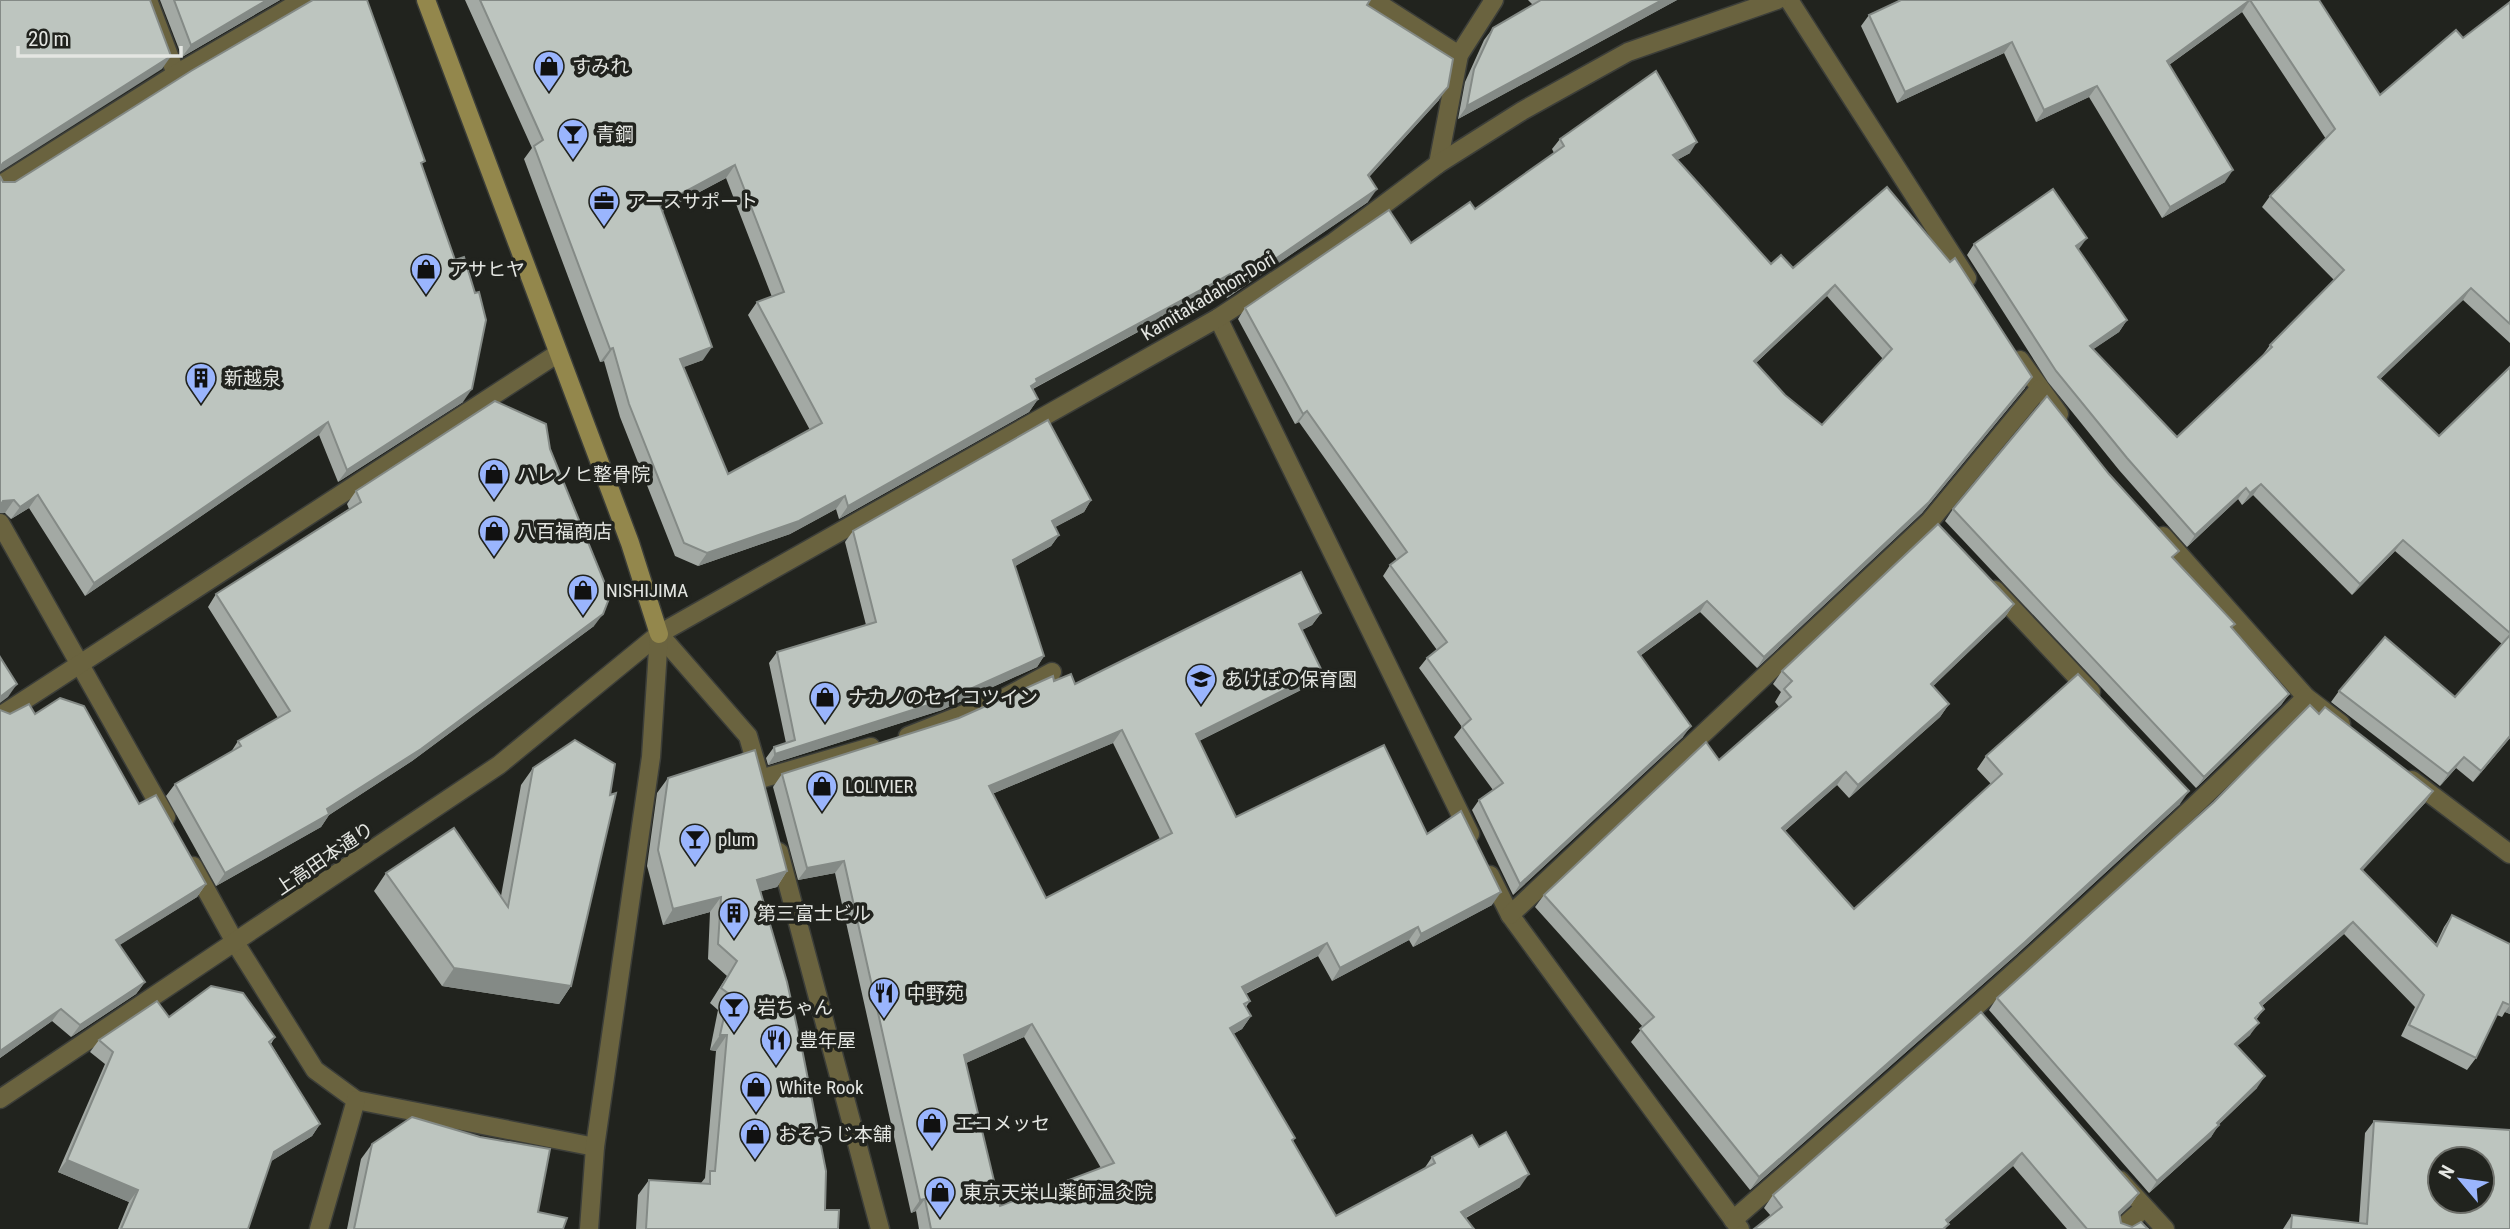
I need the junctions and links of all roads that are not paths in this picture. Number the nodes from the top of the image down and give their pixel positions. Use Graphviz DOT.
graph roads {
  1 [pos="148,0"];
  2 [pos="303,0"];
  3 [pos="426,0"];
  4 [pos="1373,0"];
  5 [pos="1494,0"];
  6 [pos="1777,0"];
  7 [pos="1789,0"];
  8 [pos="1459,55"];
  9 [pos="176,74"];
  10 [pos="1438,164"];
  11 [pos="0,185"];
  12 [pos="1979,297"];
  13 [pos="1218,318"];
  14 [pos="2009,343"];
  15 [pos="556,354"];
  16 [pos="2039,389"];
  17 [pos="2070,428"];
  18 [pos="0,523"];
  19 [pos="2155,527"];
  20 [pos="1978,572"];
  21 [pos="659,634"];
  22 [pos="80,663"];
  23 [pos="1052,672"];
  24 [pos="2306,697"];
  25 [pos="2102,704"];
  26 [pos="0,716"];
  27 [pos="2359,739"];
  28 [pos="2402,772"];
  29 [pos="774,831"];
  30 [pos="2510,854"];
  31 [pos="1510,915"];
  32 [pos="236,944"];
  33 [pos="0,1099"];
  34 [pos="356,1100"];
  35 [pos="595,1147"];
  36 [pos="2108,1166"];
  37 [pos="2144,1208"];
  38 [pos="1737,1224"];
  39 [pos="319,1229"];
  40 [pos="589,1229"];
  41 [pos="880,1229"];
  42 [pos="2121,1229"];
  43 [pos="2165,1229"];
  1 -- 9 [label="street"];
  2 -- 9 [label="street"];
  3 -- 15 [label="street"];
  4 -- 8 [label="street"];
  5 -- 8 [label="street"];
  6 -- 10 [label="street, Kamitakadahon-Dori"];
  7 -- 12 [label="street"];
  8 -- 10 [label="street"];
  9 -- 11 [label="street"];
  10 -- 13 [label="street, Kamitakadahon-Dori"];
  13 -- 21 [label="street, Kamitakadahon-Dori"];
  13 -- 31 [label="street"];
  14 -- 16 [label="street"];
  15 -- 21 [label="street"];
  15 -- 22 [label="street"];
  16 -- 17 [label="street"];
  16 -- 31 [label="street"];
  18 -- 22 [label="street"];
  19 -- 24 [label="street"];
  20 -- 25 [label="street"];
  21 -- 23 [label="street"];
  21 -- 32 [label="street, 上高田本通り"];
  21 -- 35 [label="street"];
  22 -- 26 [label="street"];
  22 -- 32 [label="street"];
  24 -- 27 [label="street"];
  24 -- 38 [label="street"];
  28 -- 30 [label="street"];
  29 -- 41 [label="street"];
  31 -- 38 [label="street"];
  32 -- 33 [label="street, 上高田本通り"];
  32 -- 34 [label="street"];
  34 -- 35 [label="street"];
  34 -- 39 [label="street"];
  35 -- 40 [label="street"];
  36 -- 37 [label="street"];
  37 -- 42 [label="street"];
  37 -- 43 [label="street"];
}
